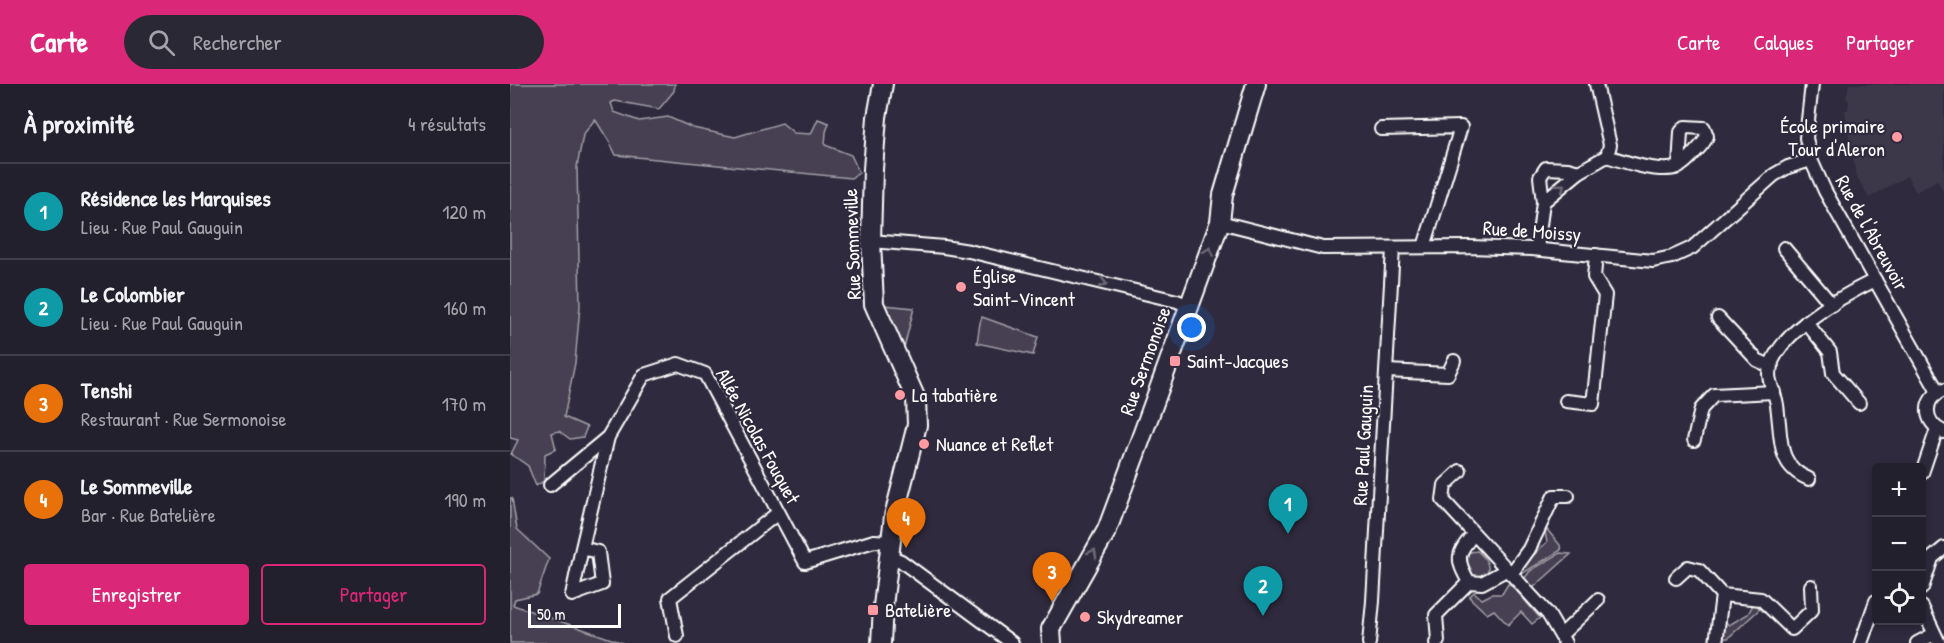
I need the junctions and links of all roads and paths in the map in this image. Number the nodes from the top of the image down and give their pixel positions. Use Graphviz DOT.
graph roads {
  1 [pos="884,84"];
  2 [pos="1256,84"];
  3 [pos="1596,84"];
  4 [pos="1812,84"];
  5 [pos="1381,129"];
  6 [pos="1607,156"];
  7 [pos="1811,160"];
  8 [pos="1679,167"];
  9 [pos="1579,172"];
  10 [pos="1543,202"];
  11 [pos="1220,222"];
  12 [pos="871,241"];
  13 [pos="1393,248"];
  14 [pos="1424,248"];
  15 [pos="1784,248"];
  16 [pos="1537,249"];
  17 [pos="1596,255"];
  18 [pos="1875,280"];
  19 [pos="1832,305"];
  20 [pos="1189,306"];
  21 [pos="1718,318"];
  22 [pos="1806,322"];
  23 [pos="1454,361"];
  24 [pos="1772,367"];
  25 [pos="1387,371"];
  26 [pos="1941,391"];
  27 [pos="1774,392"];
  28 [pos="1566,401"];
  29 [pos="1859,403"];
  30 [pos="1941,430"];
  31 [pos="608,437"];
  32 [pos="1694,440"];
  33 [pos="1926,464"];
  34 [pos="1460,471"];
  35 [pos="1809,479"];
  36 [pos="550,485"];
  37 [pos="1568,496"];
  38 [pos="778,513"];
  39 [pos="1474,534"];
  40 [pos="582,548"];
  41 [pos="1944,548"];
  42 [pos="890,549"];
  43 [pos="1508,572"];
  44 [pos="1926,576"];
  45 [pos="1676,578"];
  46 [pos="1469,582"];
  47 [pos="1811,586"];
  48 [pos="1722,595"];
  49 [pos="1598,600"];
  50 [pos="1872,612"];
  51 [pos="1926,616"];
  52 [pos="677,636"];
  53 [pos="1563,639"];
  54 [pos="1936,639"];
  55 [pos="881,643"];
  56 [pos="1012,643"];
  57 [pos="1052,643"];
  58 [pos="1369,643"];
  59 [pos="1436,643"];
  60 [pos="1716,643"];
  61 [pos="1862,643"];
  62 [pos="1917,643"];
  1 -- 12 [label="street, Rue Sommeville"];
  2 -- 11 [label="street, Rue Sermonoise"];
  3 -- 6 [label="street"];
  4 -- 7 [label="street, Rue de l'Abreuvoir"];
  5 -- 14 [label="street"];
  6 -- 8 [label="street"];
  6 -- 9 [label="street"];
  7 -- 17 [label="street, Rue de Moissy"];
  7 -- 18 [label="street, Rue de l'Abreuvoir"];
  10 -- 9 [label="street, one-way"];
  9 -- 10 [label="street"];
  10 -- 16 [label="street"];
  11 -- 13 [label="street, Rue de Moissy"];
  20 -- 11 [label="street, Rue Sermonoise, one-way"];
  12 -- 20 [label="street, one-way"];
  12 -- 42 [label="street, Rue Sommeville"];
  13 -- 14 [label="street, Rue de Moissy"];
  13 -- 25 [label="street, Rue Paul Gauguin"];
  14 -- 16 [label="street, Rue de Moissy"];
  15 -- 19 [label="street"];
  16 -- 17 [label="street, Rue de Moissy"];
  17 -- 28 [label="street"];
  18 -- 19 [label="street"];
  18 -- 26 [label="street, Rue de l'Abreuvoir"];
  19 -- 22 [label="street"];
  57 -- 20 [label="street, Rue Sermonoise, one-way"];
  21 -- 24 [label="street"];
  22 -- 24 [label="street"];
  22 -- 29 [label="street"];
  23 -- 25 [label="street"];
  24 -- 27 [label="street"];
  25 -- 58 [label="street, Rue Paul Gauguin"];
  26 -- 30 [label="street"];
  27 -- 32 [label="street"];
  27 -- 35 [label="street"];
  30 -- 33 [label="street"];
  31 -- 36 [label="street"];
  31 -- 38 [label="street, Allée Nicolas Fouquet"];
  31 -- 40 [label="street, Allée Nicolas Fouquet"];
  34 -- 39 [label="street"];
  37 -- 43 [label="street"];
  38 -- 42 [label="street, Allée Nicolas Fouquet"];
  38 -- 52 [label="street"];
  39 -- 43 [label="street"];
  39 -- 46 [label="street"];
  41 -- 44 [label="street"];
  42 -- 55 [label="street, Rue Sommeville"];
  42 -- 56 [label="street"];
  43 -- 46 [label="street"];
  43 -- 53 [label="street"];
  45 -- 48 [label="street"];
  46 -- 59 [label="street"];
  47 -- 48 [label="street"];
  48 -- 60 [label="street"];
  49 -- 53 [label="street"];
  50 -- 61 [label="street"];
  51 -- 54 [label="street"];
  54 -- 62 [label="street"];
}
